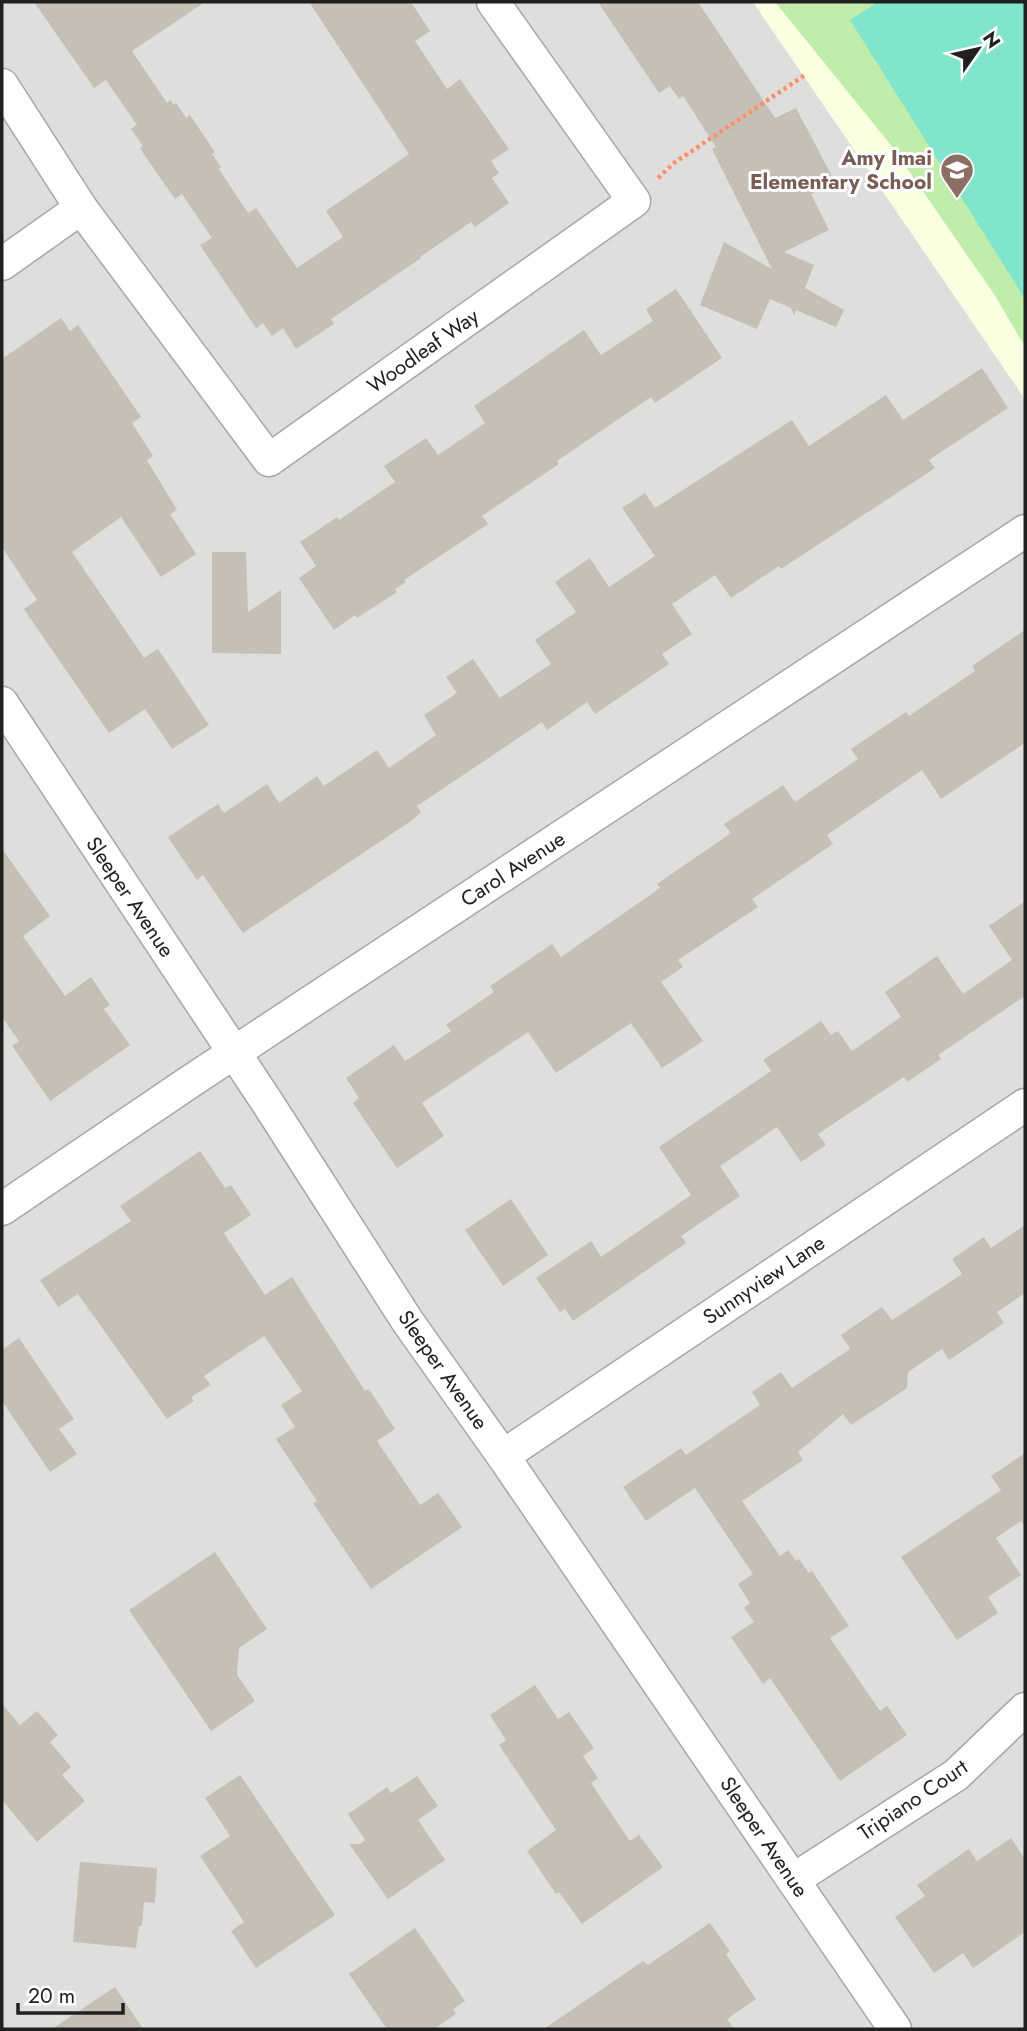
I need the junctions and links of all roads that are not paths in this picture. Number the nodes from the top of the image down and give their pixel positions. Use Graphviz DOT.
graph roads {
  1 [pos="493,2"];
  2 [pos="2,85"];
  3 [pos="81,208"];
  4 [pos="2,264"];
  5 [pos="1025,531"];
  6 [pos="2,703"];
  7 [pos="233,1053"];
  8 [pos="1025,1105"];
  9 [pos="2,1209"];
  10 [pos="503,1456"];
  11 [pos="1025,1709"];
  12 [pos="793,1880"];
  13 [pos="895,2029"];
  1 -- 3 [label="street, Woodleaf Way"];
  2 -- 3 [label="street"];
  3 -- 4 [label="street"];
  5 -- 7 [label="street, Carol Avenue"];
  6 -- 7 [label="street, Sleeper Avenue"];
  7 -- 9 [label="street, Carol Avenue"];
  7 -- 10 [label="street, Sleeper Avenue"];
  8 -- 10 [label="street, Sunnyview Lane"];
  10 -- 12 [label="street, Sleeper Avenue"];
  11 -- 12 [label="street, Tripiano Court"];
  12 -- 13 [label="street, Sleeper Avenue"];
}
